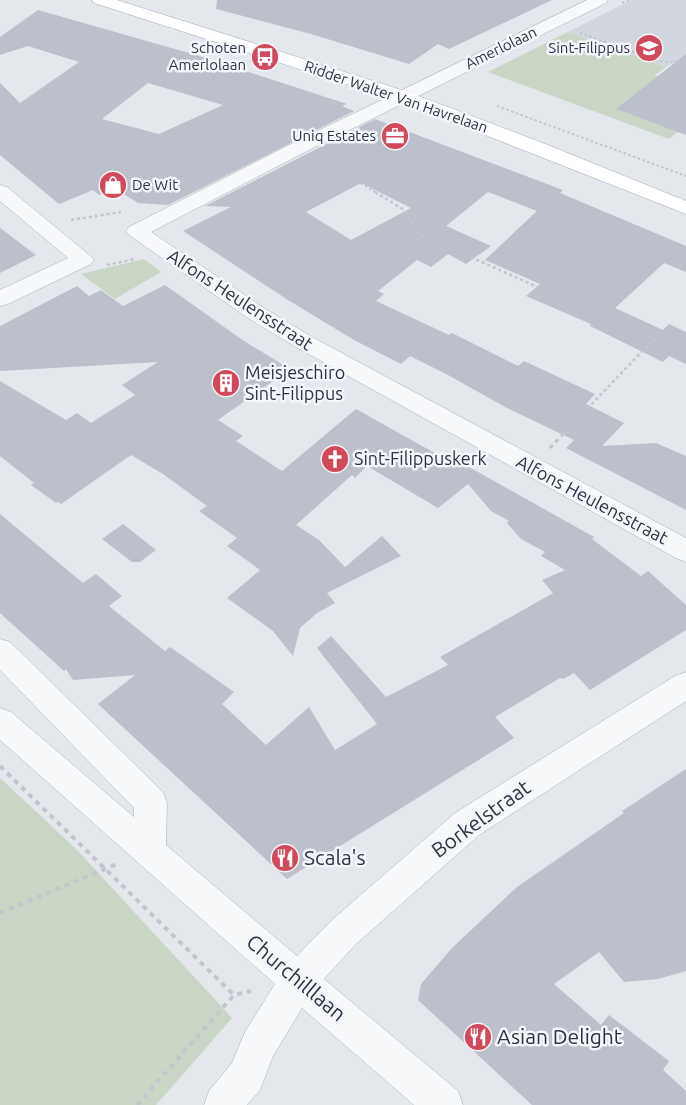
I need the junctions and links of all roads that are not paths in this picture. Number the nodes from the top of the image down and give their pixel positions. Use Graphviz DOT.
graph roads {
  1 [pos="100,0"];
  2 [pos="105,0"];
  3 [pos="600,0"];
  4 [pos="409,93"];
  5 [pos="658,178"];
  6 [pos="0,190"];
  7 [pos="686,208"];
  8 [pos="0,299"];
  9 [pos="686,551"];
  10 [pos="0,651"];
  11 [pos="686,685"];
  12 [pos="0,720"];
  13 [pos="148,850"];
  14 [pos="298,981"];
  15 [pos="223,1105"];
  16 [pos="444,1105"];
  1 -- 4 [label="main road, Ridder Walter Van Havrelaan"];
  2 -- 4 [label="main road, Ridder Walter Van Havrelaan"];
  3 -- 4 [label="street, Amerlolaan"];
  4 -- 5 [label="main road, Ridder Walter Van Havrelaan"];
  4 -- 7 [label="main road, Ridder Walter Van Havrelaan"];
  4 -- 9 [label="street, Alfons Heulensstraat"];
  6 -- 8 [label="street"];
  10 -- 13 [label="street"];
  11 -- 14 [label="street, Borkelstraat"];
  12 -- 13 [label="street, Churchilllaan"];
  13 -- 14 [label="street, Churchilllaan"];
  14 -- 15 [label="street, Borkelstraat"];
  14 -- 16 [label="street, Churchilllaan"];
}
